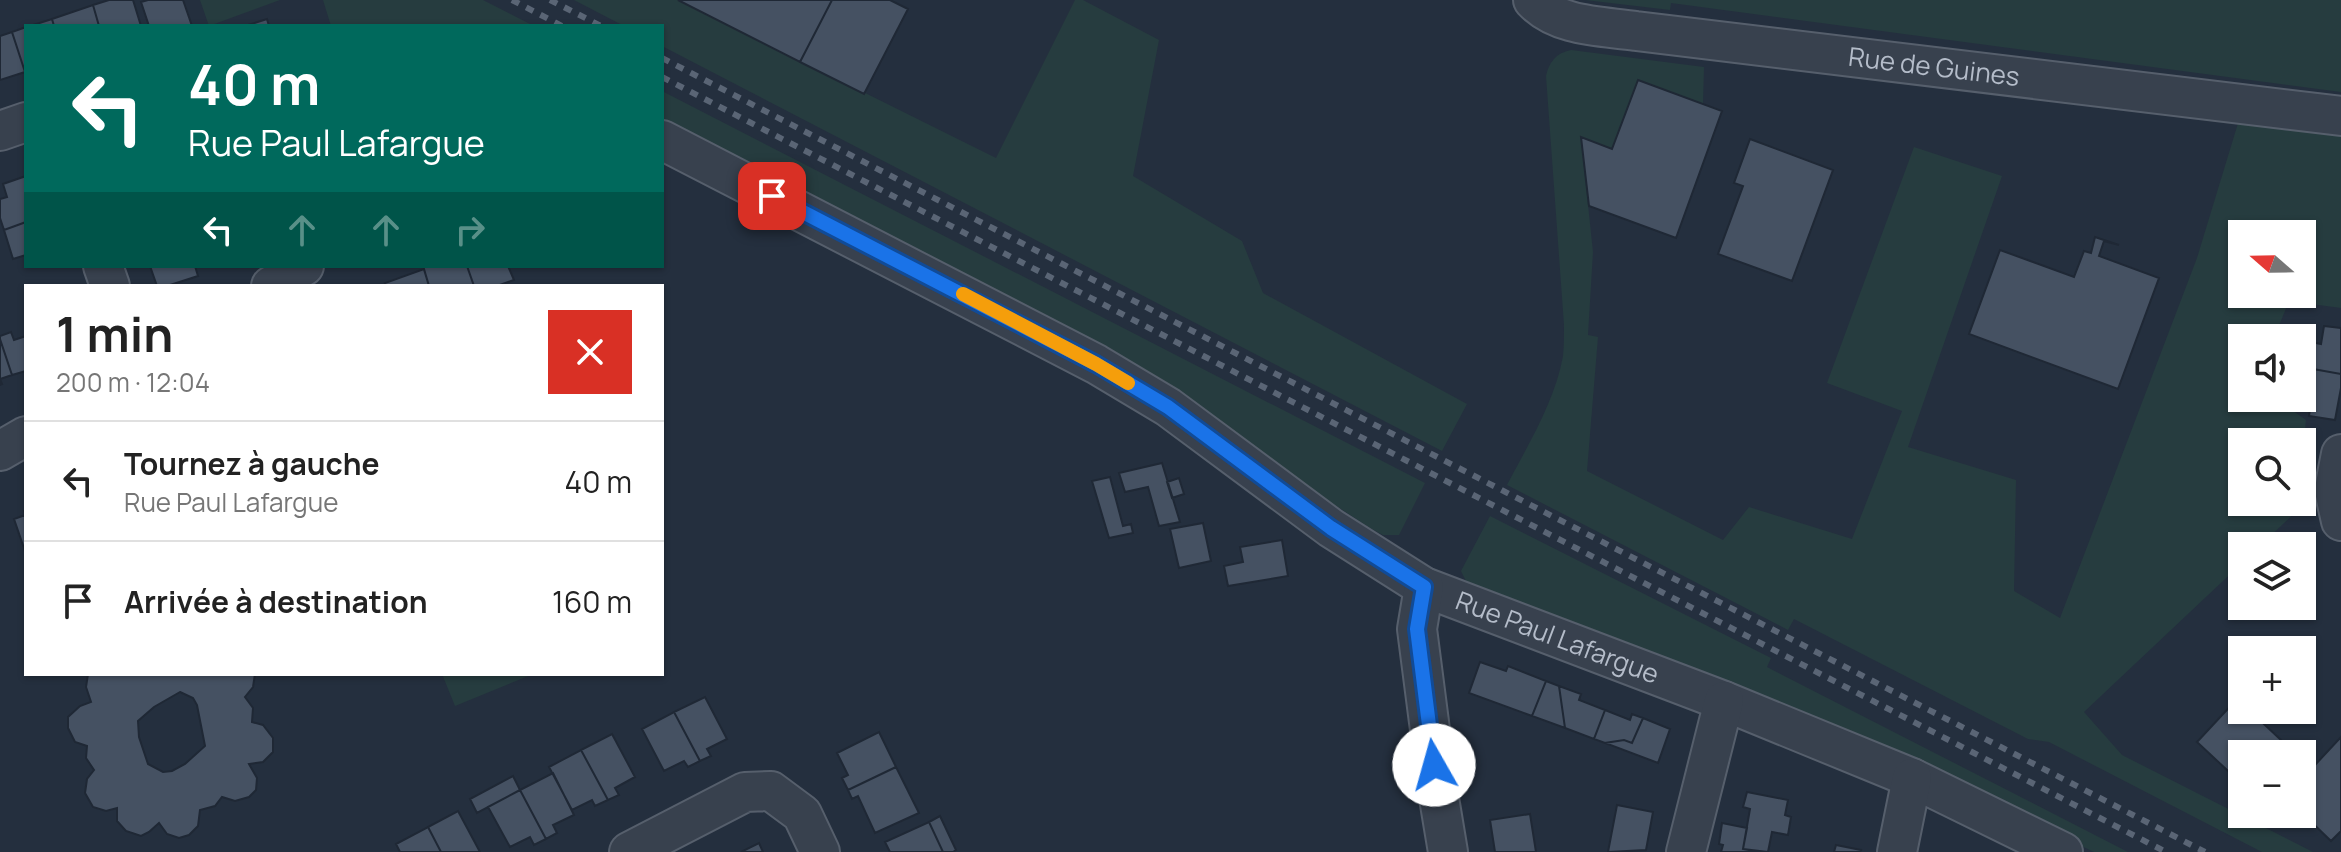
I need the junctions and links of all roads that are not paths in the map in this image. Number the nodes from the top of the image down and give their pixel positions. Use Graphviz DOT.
graph roads {
  1 [pos="1533,0"];
  2 [pos="2341,116"];
  3 [pos="24,123"];
  4 [pos="0,131"];
  5 [pos="664,141"];
  6 [pos="301,268"];
  7 [pos="274,284"];
  8 [pos="24,437"];
  9 [pos="0,451"];
  10 [pos="2341,454"];
  11 [pos="2341,521"];
  12 [pos="1424,587"];
  13 [pos="1724,701"];
  14 [pos="1912,778"];
  15 [pos="629,852"];
  16 [pos="820,852"];
  17 [pos="1448,852"];
  18 [pos="1686,852"];
  19 [pos="1897,852"];
  20 [pos="2063,852"];
  1 -- 2 [label="street, Rue de Guines"];
  3 -- 4 [label="street"];
  5 -- 12 [label="street, Rue Paul Lafargue"];
  6 -- 7 [label="street"];
  8 -- 9 [label="street"];
  10 -- 11 [label="street"];
  12 -- 13 [label="street, Rue Paul Lafargue"];
  12 -- 17 [label="street"];
  13 -- 14 [label="street, Rue Paul Lafargue"];
  13 -- 18 [label="street"];
  14 -- 19 [label="street"];
  14 -- 20 [label="street, Rue Paul Lafargue"];
  15 -- 16 [label="street"];
}
